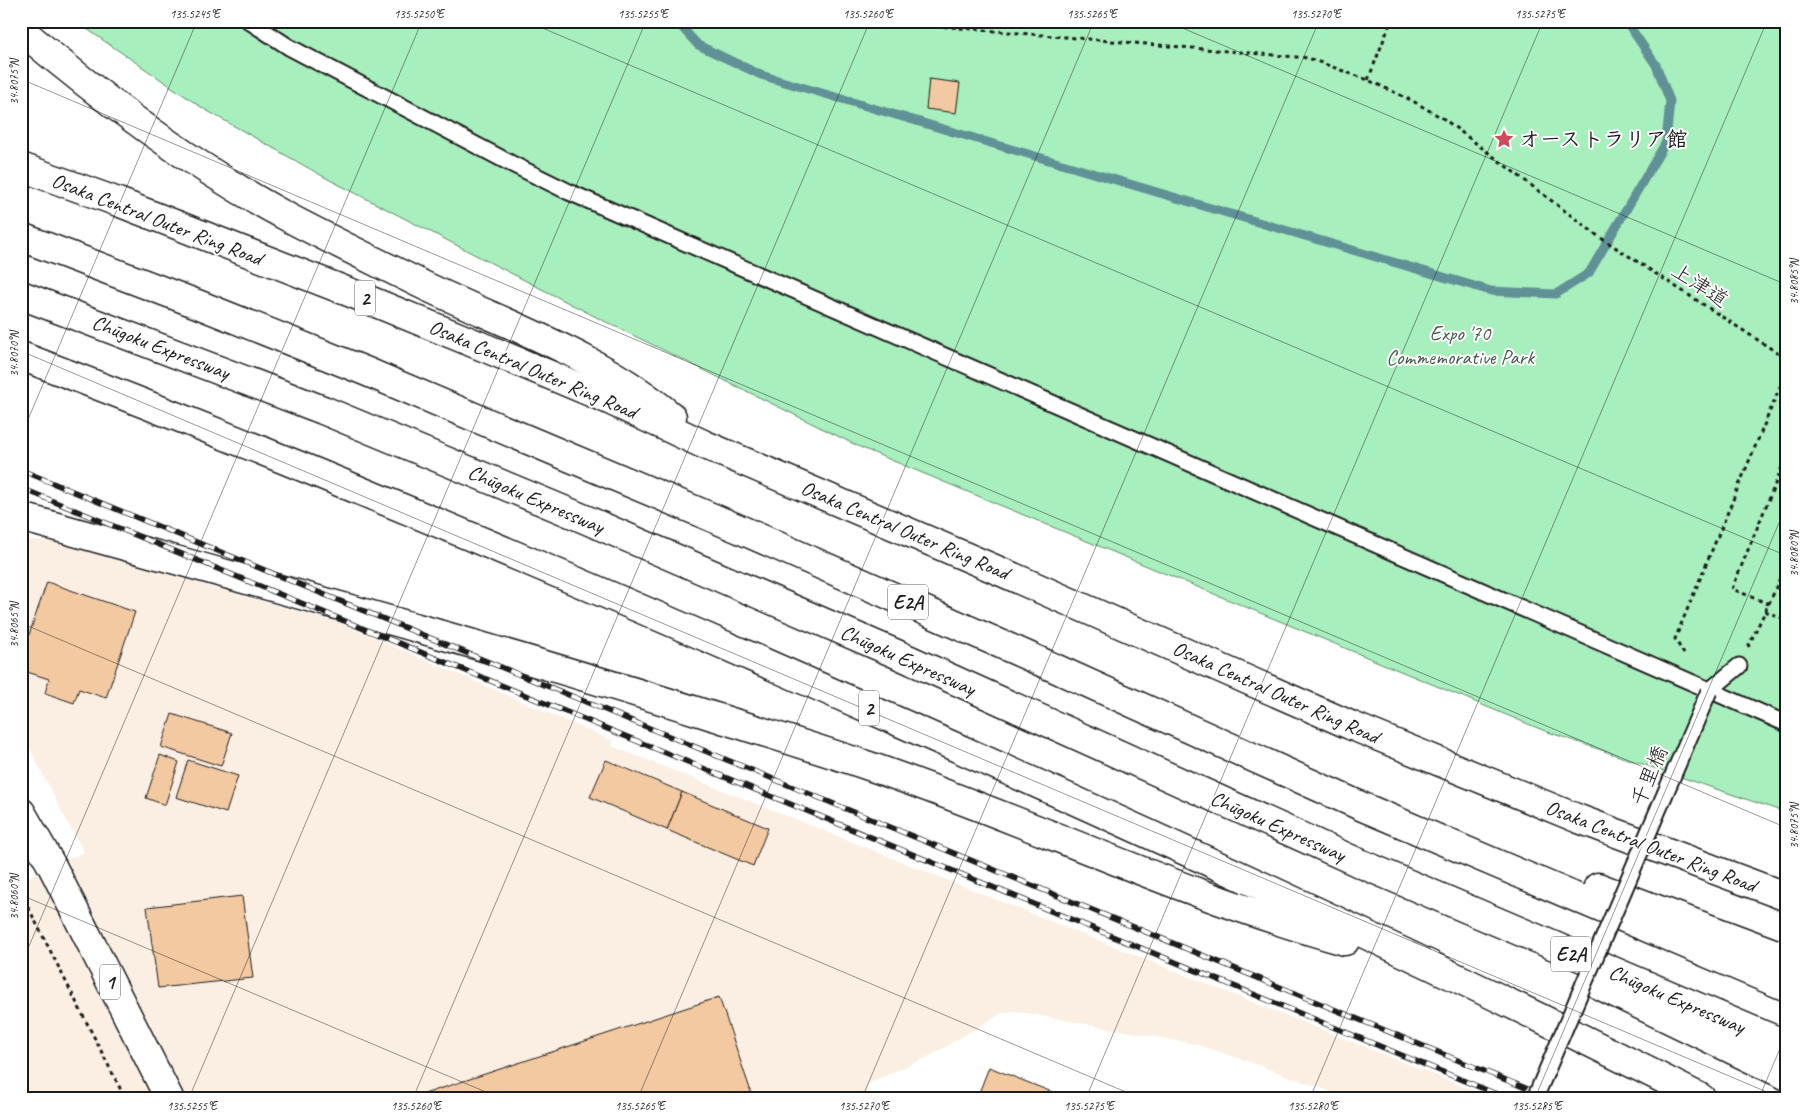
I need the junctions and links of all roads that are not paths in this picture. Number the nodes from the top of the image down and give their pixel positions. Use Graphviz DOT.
graph roads {
  1 [pos="249,21"];
  2 [pos="21,30"];
  3 [pos="21,167"];
  4 [pos="21,237"];
  5 [pos="21,294"];
  6 [pos="21,356"];
  7 [pos="704,444"];
  8 [pos="21,516"];
  9 [pos="1739,666"];
  10 [pos="1709,691"];
  11 [pos="1787,724"];
  12 [pos="1363,807"];
  13 [pos="21,812"];
  14 [pos="1357,862"];
  15 [pos="1787,897"];
  16 [pos="1787,958"];
  17 [pos="1431,965"];
  18 [pos="1787,987"];
  19 [pos="1787,1045"];
  20 [pos="1787,1076"];
  21 [pos="168,1098"];
  22 [pos="1535,1098"];
  23 [pos="1701,1098"];
  1 -- 10 [label="lane"];
  2 -- 7 [label="main road"];
  3 -- 7 [label="main road, Osaka Central Outer Ring Road / 2"];
  4 -- 12 [label="main road, E2A"];
  5 -- 14 [label="main road, Chūgoku Expressway / E2A"];
  6 -- 17 [label="main road, 2"];
  7 -- 15 [label="main road, Osaka Central Outer Ring Road / 2"];
  8 -- 17 [label="main road"];
  9 -- 10 [label="lane"];
  10 -- 11 [label="lane"];
  10 -- 22 [label="lane, 千里橋, bridge"];
  12 -- 16 [label="main road"];
  12 -- 18 [label="main road, E2A"];
  13 -- 21 [label="main road, 1"];
  14 -- 19 [label="main road, Chūgoku Expressway / E2A"];
  14 -- 20 [label="main road"];
  17 -- 23 [label="main road, 2"];
}
